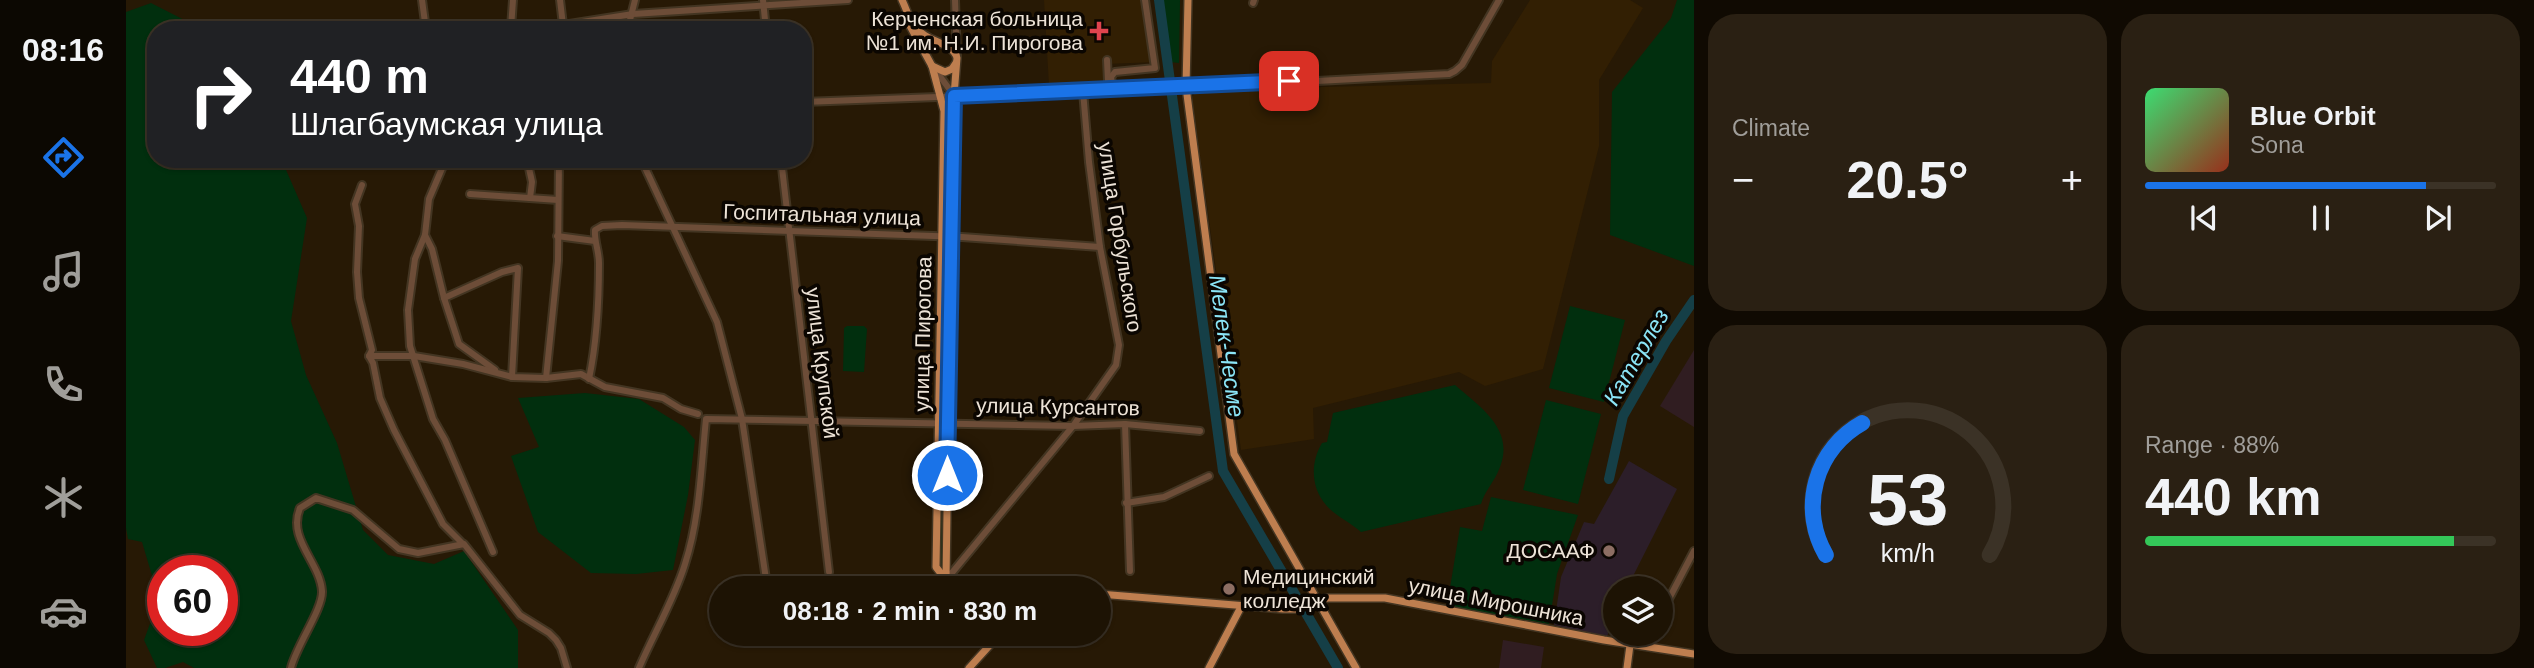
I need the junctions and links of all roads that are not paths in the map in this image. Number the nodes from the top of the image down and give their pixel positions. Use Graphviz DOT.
graph roads {
  1 [pos="422,0"];
  2 [pos="513,0"];
  3 [pos="560,0"];
  4 [pos="635,0"];
  5 [pos="848,0"];
  6 [pos="900,0"];
  7 [pos="955,0"];
  8 [pos="1145,0"];
  9 [pos="1188,0"];
  10 [pos="1499,0"];
  11 [pos="763,3"];
  12 [pos="633,14"];
  13 [pos="954,14"];
  14 [pos="425,21"];
  15 [pos="511,21"];
  16 [pos="563,21"];
  17 [pos="588,21"];
  18 [pos="630,21"];
  19 [pos="765,21"];
  20 [pos="912,26"];
  21 [pos="942,45"];
  22 [pos="957,60"];
  23 [pos="1107,60"];
  24 [pos="931,65"];
  25 [pos="1109,77"];
  26 [pos="1183,87"];
  27 [pos="1111,90"];
  28 [pos="1083,91"];
  29 [pos="954,96"];
  30 [pos="941,97"];
  31 [pos="812,102"];
  32 [pos="442,168"];
  33 [pos="529,168"];
  34 [pos="559,168"];
  35 [pos="645,168"];
  36 [pos="782,168"];
  37 [pos="362,185"];
  38 [pos="470,194"];
  39 [pos="530,198"];
  40 [pos="558,200"];
  41 [pos="671,228"];
  42 [pos="788,232"];
  43 [pos="425,236"];
  44 [pos="557,236"];
  45 [pos="942,236"];
  46 [pos="952,237"];
  47 [pos="595,241"];
  48 [pos="1100,247"];
  49 [pos="444,298"];
  50 [pos="369,356"];
  51 [pos="414,356"];
  52 [pos="499,372"];
  53 [pos="512,377"];
  54 [pos="546,378"];
  55 [pos="589,379"];
  56 [pos="698,414"];
  57 [pos="742,419"];
  58 [pos="811,420"];
  59 [pos="943,423"];
  60 [pos="1125,424"];
  61 [pos="1073,426"];
  62 [pos="1200,431"];
  63 [pos="1209,476"];
  64 [pos="1126,503"];
  65 [pos="462,543"];
  66 [pos="1694,551"];
  67 [pos="493,552"];
  68 [pos="1130,571"];
  69 [pos="829,572"];
  70 [pos="766,576"];
  71 [pos="943,576"];
  72 [pos="949,576"];
  73 [pos="1673,591"];
  74 [pos="1111,595"];
  75 [pos="1315,600"];
  76 [pos="1241,607"];
  77 [pos="1603,640"];
  78 [pos="990,646"];
  79 [pos="1630,646"];
  80 [pos="1642,646"];
  81 [pos="1694,654"];
  82 [pos="974,666"];
  83 [pos="291,668"];
  84 [pos="567,668"];
  85 [pos="639,668"];
  86 [pos="1209,668"];
  87 [pos="1356,668"];
  88 [pos="1627,668"];
  1 -- 14 [label="street"];
  2 -- 15 [label="street"];
  3 -- 16 [label="street"];
  4 -- 12 [label="street"];
  5 -- 11 [label="street"];
  6 -- 20 [label="main road, улица Пирогова"];
  7 -- 13 [label="street"];
  8 -- 25 [label="street"];
  9 -- 26 [label="main road"];
  10 -- 26 [label="street"];
  11 -- 12 [label="street"];
  11 -- 19 [label="street"];
  12 -- 17 [label="street"];
  12 -- 18 [label="street"];
  13 -- 21 [label="street"];
  13 -- 22 [label="street"];
  20 -- 21 [label="main road"];
  20 -- 24 [label="main road, улица Пирогова"];
  21 -- 22 [label="main road"];
  21 -- 24 [label="main road"];
  22 -- 24 [label="main road"];
  22 -- 29 [label="main road, улица Пирогова"];
  23 -- 25 [label="street"];
  24 -- 29 [label="street"];
  24 -- 30 [label="main road, улица Пирогова"];
  25 -- 27 [label="street"];
  26 -- 27 [label="street"];
  26 -- 75 [label="main road"];
  27 -- 28 [label="street"];
  28 -- 29 [label="street"];
  28 -- 48 [label="street, улица Горбульского"];
  29 -- 30 [label="street"];
  29 -- 46 [label="main road, улица Пирогова"];
  30 -- 31 [label="street"];
  30 -- 45 [label="main road, улица Пирогова"];
  32 -- 43 [label="street"];
  33 -- 39 [label="street"];
  34 -- 40 [label="street"];
  35 -- 41 [label="street"];
  36 -- 42 [label="street, улица Крупской"];
  37 -- 50 [label="street"];
  38 -- 39 [label="street"];
  39 -- 40 [label="street"];
  40 -- 44 [label="street"];
  41 -- 42 [label="street, Госпитальная улица"];
  41 -- 47 [label="street, Госпитальная улица"];
  41 -- 57 [label="street"];
  42 -- 45 [label="street, Госпитальная улица"];
  42 -- 58 [label="street, улица Крупской"];
  43 -- 49 [label="street"];
  43 -- 51 [label="street"];
  44 -- 47 [label="street"];
  44 -- 54 [label="street"];
  45 -- 46 [label="street, Госпитальная улица"];
  45 -- 59 [label="main road, улица Пирогова"];
  46 -- 48 [label="street, Госпитальная улица"];
  46 -- 59 [label="main road, улица Пирогова"];
  47 -- 55 [label="street"];
  48 -- 61 [label="street, улица Горбульского"];
  49 -- 52 [label="street"];
  49 -- 53 [label="street"];
  50 -- 51 [label="street"];
  50 -- 65 [label="street"];
  51 -- 52 [label="street"];
  51 -- 67 [label="street"];
  52 -- 53 [label="street"];
  53 -- 54 [label="street"];
  54 -- 55 [label="street"];
  55 -- 56 [label="street"];
  57 -- 58 [label="street, улица Курсантов"];
  57 -- 70 [label="street"];
  57 -- 85 [label="street, улица Курсантов"];
  58 -- 59 [label="street, улица Курсантов"];
  58 -- 69 [label="street, улица Крупской"];
  59 -- 61 [label="street, улица Курсантов"];
  59 -- 71 [label="main road, улица Пирогова"];
  60 -- 61 [label="street, улица Курсантов"];
  60 -- 62 [label="street, улица Курсантов"];
  60 -- 64 [label="street"];
  61 -- 72 [label="street, улица Горбульского"];
  63 -- 64 [label="street"];
  64 -- 68 [label="street"];
  65 -- 83 [label="street"];
  65 -- 84 [label="street"];
  66 -- 73 [label="street"];
  74 -- 76 [label="main road"];
  75 -- 76 [label="main road"];
  75 -- 77 [label="main road, улица Мирошника"];
  75 -- 87 [label="main road"];
  76 -- 86 [label="main road"];
  78 -- 82 [label="main road"];
  79 -- 88 [label="main road"];
  80 -- 81 [label="main road, улица Мирошника"];
}
